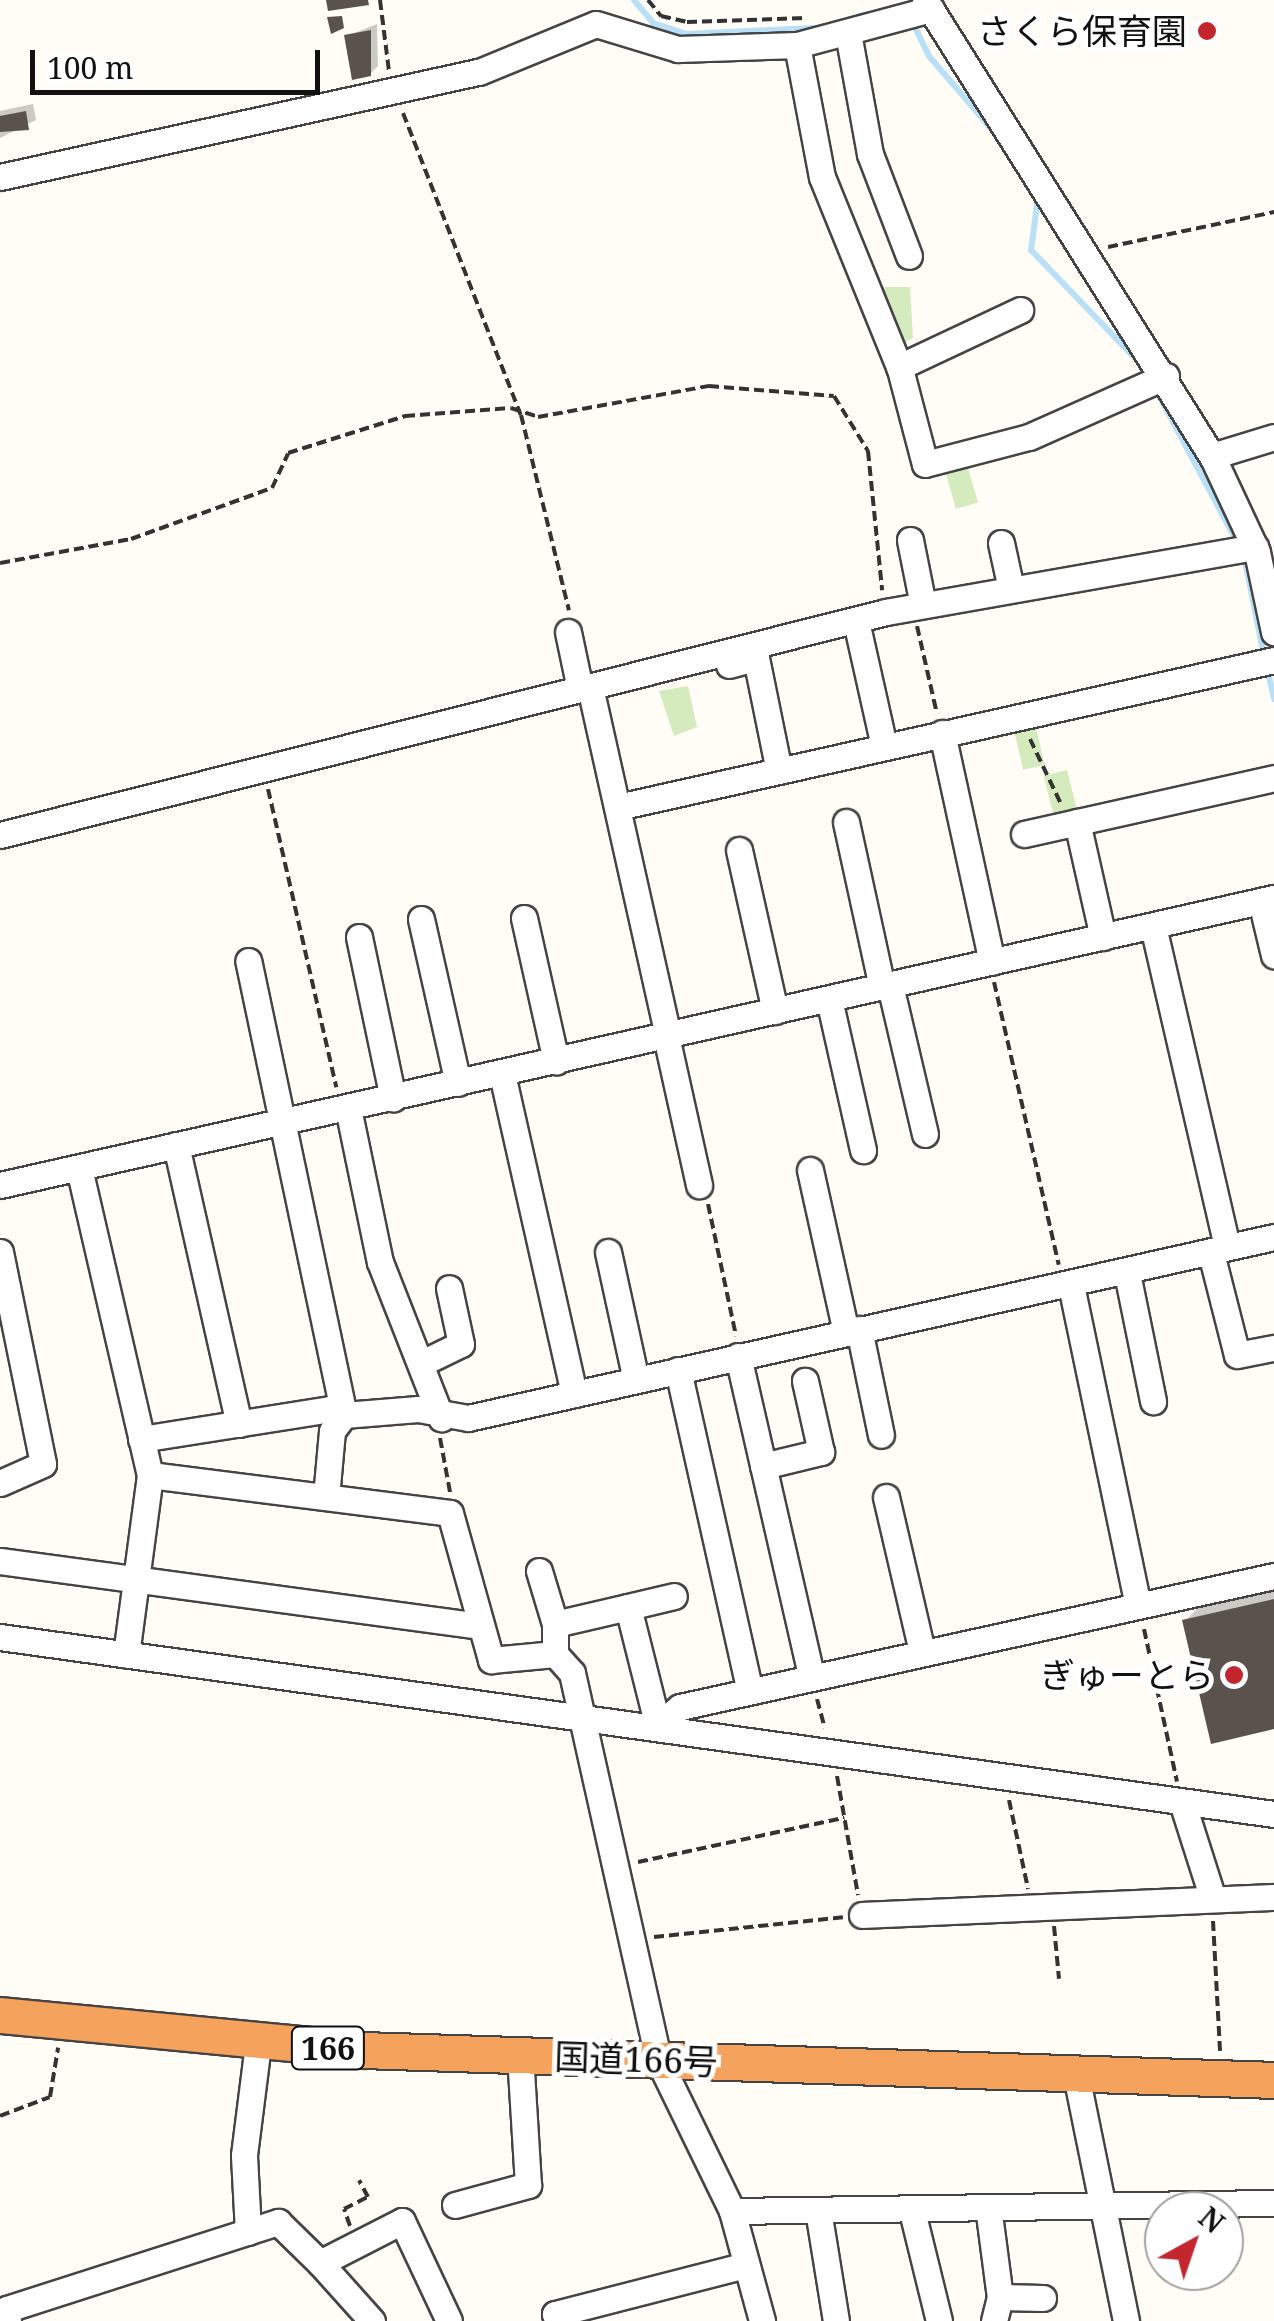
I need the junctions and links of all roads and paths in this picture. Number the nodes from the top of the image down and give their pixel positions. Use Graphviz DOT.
graph roads {
  1 [pos="380,0"];
  2 [pos="648,0"];
  3 [pos="919,10"];
  4 [pos="824,18"];
  5 [pos="848,33"];
  6 [pos="797,45"];
  7 [pos="394,92"];
  8 [pos="0,177"];
  9 [pos="1274,212"];
  10 [pos="1090,251"];
  11 [pos="909,256"];
  12 [pos="1020,310"];
  13 [pos="900,367"];
  14 [pos="1157,381"];
  15 [pos="521,415"];
  16 [pos="1274,437"];
  17 [pos="1212,456"];
  18 [pos="910,540"];
  19 [pos="1001,543"];
  20 [pos="1253,549"];
  21 [pos="0,563"];
  22 [pos="1011,589"];
  23 [pos="918,606"];
  24 [pos="886,612"];
  25 [pos="858,630"];
  26 [pos="568,632"];
  27 [pos="1274,632"];
  28 [pos="1269,661"];
  29 [pos="588,692"];
  30 [pos="1020,716"];
  31 [pos="941,734"];
  32 [pos="884,746"];
  33 [pos="264,770"];
  34 [pos="780,771"];
  35 [pos="1274,778"];
  36 [pos="618,807"];
  37 [pos="846,822"];
  38 [pos="1071,823"];
  39 [pos="0,834"];
  40 [pos="1024,834"];
  41 [pos="739,850"];
  42 [pos="1268,900"];
  43 [pos="524,918"];
  44 [pos="422,920"];
  45 [pos="1153,926"];
  46 [pos="358,937"];
  47 [pos="1102,937"];
  48 [pos="1274,954"];
  49 [pos="248,961"];
  50 [pos="991,962"];
  51 [pos="886,986"];
  52 [pos="829,999"];
  53 [pos="775,1011"];
  54 [pos="667,1036"];
  55 [pos="556,1060"];
  56 [pos="502,1074"];
  57 [pos="458,1083"];
  58 [pos="393,1098"];
  59 [pos="348,1108"];
  60 [pos="283,1122"];
  61 [pos="924,1134"];
  62 [pos="176,1145"];
  63 [pos="862,1150"];
  64 [pos="80,1168"];
  65 [pos="810,1170"];
  66 [pos="0,1184"];
  67 [pos="699,1185"];
  68 [pos="1274,1237"];
  69 [pos="1219,1248"];
  70 [pos="0,1252"];
  71 [pos="608,1252"];
  72 [pos="1127,1272"];
  73 [pos="1066,1282"];
  74 [pos="449,1288"];
  75 [pos="852,1330"];
  76 [pos="1274,1348"];
  77 [pos="739,1356"];
  78 [pos="424,1362"];
  79 [pos="678,1370"];
  80 [pos="636,1380"];
  81 [pos="804,1380"];
  82 [pos="574,1394"];
  83 [pos="1153,1401"];
  84 [pos="344,1415"];
  85 [pos="441,1418"];
  86 [pos="239,1424"];
  87 [pos="880,1436"];
  88 [pos="141,1439"];
  89 [pos="763,1466"];
  90 [pos="150,1475"];
  91 [pos="0,1482"];
  92 [pos="326,1496"];
  93 [pos="886,1497"];
  94 [pos="450,1513"];
  95 [pos="0,1562"];
  96 [pos="539,1571"];
  97 [pos="1274,1576"];
  98 [pos="138,1581"];
  99 [pos="674,1596"];
  100 [pos="1138,1605"];
  101 [pos="628,1607"];
  102 [pos="555,1624"];
  103 [pos="476,1625"];
  104 [pos="0,1636"];
  105 [pos="922,1652"];
  106 [pos="126,1654"];
  107 [pos="555,1654"];
  108 [pos="811,1676"];
  109 [pos="750,1691"];
  110 [pos="581,1715"];
  111 [pos="658,1726"];
  112 [pos="833,1755"];
  113 [pos="1009,1799"];
  114 [pos="1183,1806"];
  115 [pos="1274,1814"];
  116 [pos="844,1818"];
  117 [pos="614,1867"];
  118 [pos="1212,1896"];
  119 [pos="1274,1897"];
  120 [pos="1042,1902"];
  121 [pos="862,1916"];
  122 [pos="629,1940"];
  123 [pos="1059,1978"];
  124 [pos="0,2015"];
  125 [pos="62,2024"];
  126 [pos="258,2044"];
  127 [pos="520,2055"];
  128 [pos="658,2059"];
  129 [pos="1076,2075"];
  130 [pos="1221,2078"];
  131 [pos="1274,2080"];
  132 [pos="0,2116"];
  133 [pos="359,2180"];
  134 [pos="1274,2203"];
  135 [pos="455,2204"];
  136 [pos="818,2210"];
  137 [pos="1100,2210"];
  138 [pos="732,2211"];
  139 [pos="912,2211"];
  140 [pos="989,2214"];
  141 [pos="248,2232"];
  142 [pos="358,2244"];
  143 [pos="320,2264"];
  144 [pos="742,2266"];
  145 [pos="1043,2298"];
  146 [pos="997,2309"];
  147 [pos="365,2319"];
  148 [pos="550,2319"];
  149 [pos="8,2321"];
  150 [pos="449,2321"];
  151 [pos="762,2321"];
  152 [pos="836,2321"];
  153 [pos="939,2321"];
  154 [pos="1126,2321"];
  1 -- 7 [label="path"];
  2 -- 4 [label="path"];
  3 -- 5 [label="street"];
  3 -- 10 [label="street"];
  5 -- 6 [label="street"];
  5 -- 11 [label="street"];
  6 -- 7 [label="street"];
  6 -- 13 [label="street"];
  7 -- 8 [label="street"];
  7 -- 15 [label="path"];
  9 -- 10 [label="path"];
  10 -- 14 [label="street"];
  12 -- 13 [label="street"];
  13 -- 14 [label="street"];
  14 -- 17 [label="street"];
  15 -- 21 [label="path"];
  15 -- 24 [label="path"];
  15 -- 26 [label="path"];
  16 -- 17 [label="street"];
  17 -- 20 [label="street"];
  18 -- 23 [label="street"];
  19 -- 22 [label="street"];
  20 -- 22 [label="street"];
  20 -- 27 [label="street"];
  22 -- 23 [label="street"];
  23 -- 24 [label="street"];
  23 -- 31 [label="path"];
  24 -- 29 [label="street"];
  25 -- 32 [label="street"];
  26 -- 29 [label="street"];
  28 -- 30 [label="street"];
  29 -- 33 [label="street"];
  29 -- 34 [label="street"];
  29 -- 36 [label="street"];
  30 -- 31 [label="street"];
  30 -- 38 [label="path"];
  31 -- 32 [label="street"];
  31 -- 50 [label="street"];
  32 -- 34 [label="street"];
  33 -- 39 [label="street"];
  33 -- 59 [label="path"];
  34 -- 36 [label="street"];
  35 -- 38 [label="street"];
  36 -- 54 [label="street"];
  37 -- 51 [label="street"];
  38 -- 40 [label="street"];
  38 -- 47 [label="street"];
  41 -- 53 [label="street"];
  42 -- 45 [label="street"];
  42 -- 48 [label="street"];
  43 -- 55 [label="street"];
  44 -- 57 [label="street"];
  45 -- 47 [label="street"];
  45 -- 69 [label="street"];
  46 -- 58 [label="street"];
  47 -- 50 [label="street"];
  49 -- 60 [label="street"];
  50 -- 51 [label="street"];
  50 -- 73 [label="path"];
  51 -- 52 [label="street"];
  51 -- 61 [label="street"];
  52 -- 53 [label="street"];
  52 -- 63 [label="street"];
  53 -- 54 [label="street"];
  54 -- 55 [label="street"];
  54 -- 67 [label="street"];
  55 -- 56 [label="street"];
  56 -- 57 [label="street"];
  56 -- 82 [label="street"];
  57 -- 58 [label="street"];
  58 -- 59 [label="street"];
  59 -- 60 [label="street"];
  59 -- 78 [label="street"];
  60 -- 62 [label="street"];
  60 -- 84 [label="street"];
  62 -- 64 [label="street"];
  62 -- 86 [label="street"];
  64 -- 66 [label="street"];
  64 -- 88 [label="street"];
  65 -- 75 [label="street"];
  67 -- 77 [label="path"];
  68 -- 69 [label="street"];
  69 -- 72 [label="street"];
  69 -- 76 [label="street"];
  70 -- 91 [label="street"];
  71 -- 80 [label="street"];
  72 -- 73 [label="street"];
  72 -- 83 [label="street"];
  73 -- 75 [label="street"];
  73 -- 100 [label="street"];
  74 -- 78 [label="street"];
  75 -- 77 [label="street"];
  75 -- 87 [label="street"];
  77 -- 79 [label="street"];
  77 -- 89 [label="street"];
  78 -- 85 [label="street"];
  79 -- 80 [label="street"];
  79 -- 109 [label="street"];
  80 -- 82 [label="street"];
  81 -- 89 [label="street"];
  82 -- 85 [label="street"];
  84 -- 85 [label="street"];
  84 -- 86 [label="street"];
  84 -- 92 [label="street"];
  85 -- 94 [label="path"];
  86 -- 88 [label="street"];
  88 -- 90 [label="street"];
  89 -- 108 [label="street"];
  90 -- 92 [label="street"];
  90 -- 98 [label="street"];
  92 -- 94 [label="street"];
  93 -- 105 [label="street"];
  94 -- 103 [label="street"];
  95 -- 98 [label="street"];
  96 -- 102 [label="street"];
  97 -- 100 [label="street"];
  98 -- 103 [label="street"];
  98 -- 106 [label="street"];
  99 -- 101 [label="street"];
  100 -- 105 [label="street"];
  100 -- 114 [label="path"];
  101 -- 102 [label="street"];
  101 -- 111 [label="street"];
  102 -- 107 [label="street"];
  103 -- 107 [label="street"];
  104 -- 106 [label="street"];
  105 -- 108 [label="street"];
  106 -- 110 [label="street"];
  107 -- 110 [label="street"];
  108 -- 109 [label="street"];
  108 -- 112 [label="path"];
  109 -- 111 [label="street"];
  110 -- 111 [label="street"];
  110 -- 117 [label="street"];
  111 -- 112 [label="street"];
  112 -- 114 [label="street"];
  112 -- 116 [label="path"];
  113 -- 120 [label="path"];
  114 -- 115 [label="street"];
  114 -- 118 [label="street"];
  116 -- 117 [label="path"];
  116 -- 121 [label="path"];
  117 -- 122 [label="street"];
  118 -- 119 [label="street"];
  118 -- 120 [label="street"];
  118 -- 130 [label="path"];
  120 -- 121 [label="street"];
  120 -- 123 [label="path"];
  121 -- 122 [label="path"];
  122 -- 128 [label="street"];
  124 -- 125 [label="highway, 国道166号 / 166"];
  125 -- 126 [label="highway, 国道166号 / 166"];
  125 -- 132 [label="path"];
  126 -- 127 [label="highway, 国道166号 / 166"];
  126 -- 141 [label="street"];
  127 -- 128 [label="highway, 国道166号 / 166"];
  127 -- 135 [label="street"];
  128 -- 129 [label="highway, 国道166号 / 166"];
  128 -- 138 [label="street"];
  129 -- 130 [label="highway, 国道166号 / 166"];
  129 -- 137 [label="street"];
  130 -- 131 [label="highway, 国道166号 / 166"];
  133 -- 142 [label="path"];
  134 -- 137 [label="street"];
  136 -- 138 [label="street"];
  136 -- 139 [label="street"];
  136 -- 152 [label="street"];
  137 -- 140 [label="street"];
  137 -- 154 [label="street"];
  138 -- 144 [label="street"];
  139 -- 140 [label="street"];
  139 -- 153 [label="street"];
  140 -- 146 [label="street"];
  141 -- 143 [label="street"];
  141 -- 149 [label="street"];
  142 -- 143 [label="street"];
  142 -- 150 [label="street"];
  143 -- 147 [label="street"];
  144 -- 148 [label="street"];
  144 -- 151 [label="street"];
  145 -- 146 [label="street"];
}
